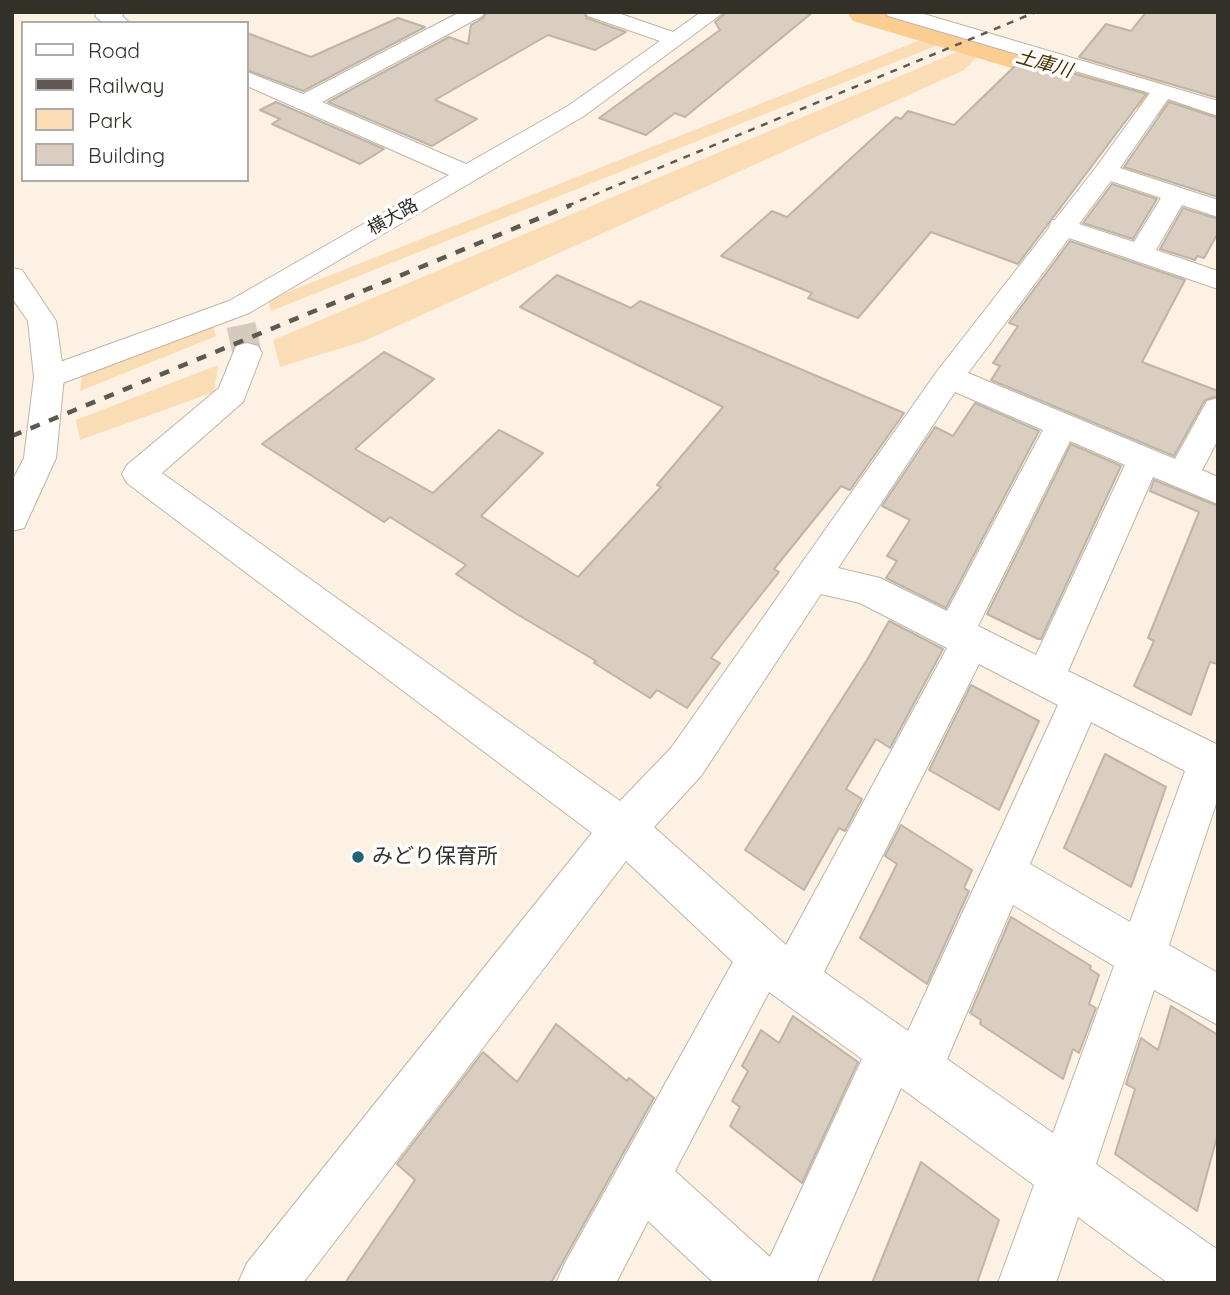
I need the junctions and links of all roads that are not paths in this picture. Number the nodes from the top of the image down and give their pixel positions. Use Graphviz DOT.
graph roads {
  1 [pos="115,12"];
  2 [pos="475,12"];
  3 [pos="595,12"];
  4 [pos="714,12"];
  5 [pos="895,12"];
  6 [pos="116,21"];
  7 [pos="676,40"];
  8 [pos="248,78"];
  9 [pos="1159,95"];
  10 [pos="304,103"];
  11 [pos="1218,109"];
  12 [pos="1106,171"];
  13 [pos="468,174"];
  14 [pos="1176,195"];
  15 [pos="1218,209"];
  16 [pos="1062,226"];
  17 [pos="1141,253"];
  18 [pos="12,276"];
  19 [pos="1218,280"];
  20 [pos="242,328"];
  21 [pos="49,377"];
  22 [pos="949,377"];
  23 [pos="1218,409"];
  24 [pos="1062,425"];
  25 [pos="1144,460"];
  26 [pos="1182,476"];
  27 [pos="1218,491"];
  28 [pos="12,518"];
  29 [pos="815,574"];
  30 [pos="963,637"];
  31 [pos="1063,688"];
  32 [pos="1214,764"];
  33 [pos="623,830"];
  34 [pos="1003,873"];
  35 [pos="1141,955"];
  36 [pos="778,968"];
  37 [pos="1218,1000"];
  38 [pos="905,1059"];
  39 [pos="1063,1172"];
  40 [pos="642,1178"];
  41 [pos="271,1281"];
  42 [pos="585,1283"];
  43 [pos="756,1283"];
  44 [pos="787,1283"];
  45 [pos="1027,1283"];
  46 [pos="1216,1283"];
  1 -- 6 [label="street"];
  2 -- 10 [label="street"];
  3 -- 7 [label="street"];
  4 -- 7 [label="street, 横大路"];
  5 -- 9 [label="street"];
  7 -- 13 [label="street, 横大路"];
  8 -- 10 [label="street"];
  9 -- 11 [label="street"];
  9 -- 12 [label="street"];
  10 -- 13 [label="street"];
  12 -- 14 [label="street"];
  12 -- 16 [label="street"];
  13 -- 20 [label="street, 横大路"];
  14 -- 15 [label="street"];
  14 -- 17 [label="street"];
  16 -- 17 [label="street"];
  16 -- 22 [label="street"];
  17 -- 19 [label="street"];
  18 -- 21 [label="street"];
  20 -- 21 [label="street, 横大路"];
  20 -- 33 [label="street"];
  21 -- 28 [label="street"];
  22 -- 24 [label="street"];
  22 -- 29 [label="street"];
  23 -- 26 [label="street"];
  24 -- 25 [label="street"];
  24 -- 30 [label="street"];
  25 -- 26 [label="street"];
  25 -- 31 [label="street"];
  26 -- 27 [label="street"];
  29 -- 30 [label="street"];
  29 -- 33 [label="street"];
  30 -- 31 [label="street"];
  30 -- 36 [label="street"];
  31 -- 32 [label="street"];
  31 -- 34 [label="street"];
  32 -- 35 [label="street"];
  33 -- 36 [label="street"];
  33 -- 41 [label="street"];
  34 -- 35 [label="street"];
  34 -- 38 [label="street"];
  35 -- 37 [label="street"];
  35 -- 39 [label="street"];
  36 -- 38 [label="street"];
  36 -- 40 [label="street"];
  38 -- 39 [label="street"];
  38 -- 44 [label="street"];
  39 -- 45 [label="street"];
  39 -- 46 [label="street"];
  40 -- 42 [label="street"];
  40 -- 43 [label="street"];
}
